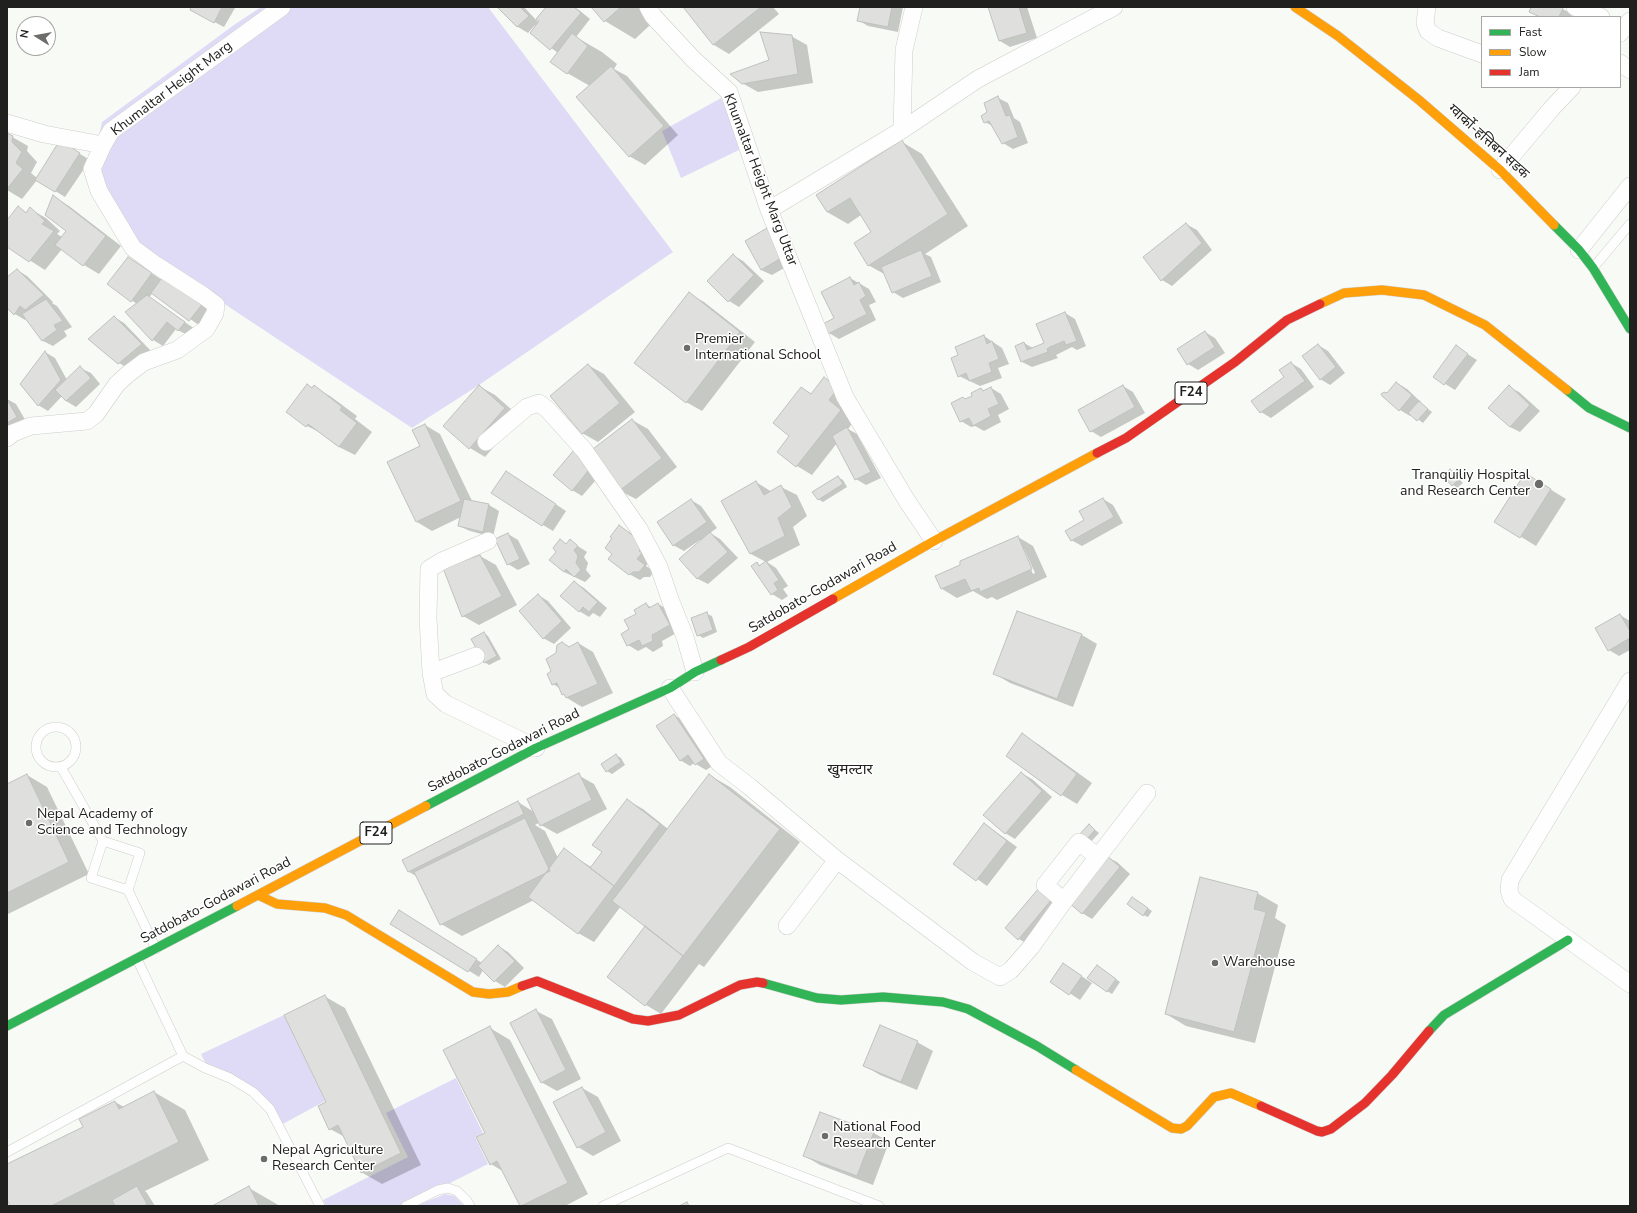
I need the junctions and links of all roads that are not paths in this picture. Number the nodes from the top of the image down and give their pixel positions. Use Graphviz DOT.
graph roads {
  1 [pos="282,7"];
  2 [pos="648,7"];
  3 [pos="914,7"];
  4 [pos="1114,7"];
  5 [pos="1295,7"];
  6 [pos="1427,7"];
  7 [pos="1575,7"];
  8 [pos="1598,16"];
  9 [pos="1481,54"];
  10 [pos="1621,64"];
  11 [pos="1630,70"];
  12 [pos="1570,88"];
  13 [pos="7,123"];
  14 [pos="902,130"];
  15 [pos="103,145"];
  16 [pos="1500,170"];
  17 [pos="1630,186"];
  18 [pos="769,210"];
  19 [pos="1630,224"];
  20 [pos="1579,250"];
  21 [pos="1594,268"];
  22 [pos="1630,329"];
  23 [pos="1630,428"];
  24 [pos="7,438"];
  25 [pos="486,442"];
  26 [pos="488,541"];
  27 [pos="934,541"];
  28 [pos="476,656"];
  29 [pos="695,672"];
  30 [pos="431,673"];
  31 [pos="1630,681"];
  32 [pos="670,688"];
  33 [pos="536,748"];
  34 [pos="61,767"];
  35 [pos="1148,794"];
  36 [pos="103,841"];
  37 [pos="1098,857"];
  38 [pos="837,860"];
  39 [pos="128,890"];
  40 [pos="258,896"];
  41 [pos="1064,901"];
  42 [pos="787,926"];
  43 [pos="1568,940"];
  44 [pos="156,949"];
  45 [pos="136,959"];
  46 [pos="1630,984"];
  47 [pos="7,1026"];
  48 [pos="183,1056"];
  49 [pos="7,1152"];
  50 [pos="320,1206"];
  51 [pos="406,1206"];
  52 [pos="470,1206"];
  53 [pos="603,1206"];
  54 [pos="879,1206"];
  1 -- 15 [label="street, Khumaltar Height Marg"];
  2 -- 18 [label="street, Khumaltar Height Marg Uttar"];
  3 -- 14 [label="street"];
  4 -- 14 [label="street"];
  5 -- 16 [label="main road, ग्वार्को-हत्तिबन सडक"];
  6 -- 9 [label="street"];
  7 -- 8 [label="street"];
  10 -- 11 [label="street"];
  12 -- 16 [label="street"];
  13 -- 15 [label="street"];
  14 -- 18 [label="street"];
  15 -- 24 [label="street, Khumaltar Height Marg"];
  16 -- 20 [label="main road, ग्वार्को-हत्तिबन सडक"];
  17 -- 20 [label="street"];
  18 -- 27 [label="street, Khumaltar Height Marg Uttar"];
  19 -- 21 [label="lane"];
  20 -- 21 [label="main road, ग्वार्को-हत्तिबन सडक"];
  21 -- 22 [label="main road, ग्वार्को-हत्तिबन सडक"];
  23 -- 27 [label="main road, Satdobato-Godawari Road / F24"];
  25 -- 29 [label="street"];
  26 -- 30 [label="street"];
  27 -- 29 [label="main road, Satdobato-Godawari Road / F24"];
  28 -- 30 [label="street"];
  29 -- 32 [label="main road, Satdobato-Godawari Road / F24"];
  30 -- 33 [label="street"];
  31 -- 43 [label="street"];
  32 -- 33 [label="main road, Satdobato-Godawari Road / F24"];
  32 -- 38 [label="street"];
  33 -- 40 [label="main road, Satdobato-Godawari Road / F24"];
  34 -- 34 [label="lane"];
  34 -- 36 [label="lane"];
  35 -- 37 [label="street"];
  36 -- 39 [label="lane"];
  36 -- 39 [label="lane"];
  37 -- 41 [label="street"];
  37 -- 41 [label="street"];
  38 -- 41 [label="street"];
  38 -- 42 [label="street"];
  39 -- 44 [label="lane"];
  40 -- 43 [label="main road"];
  40 -- 44 [label="main road, Satdobato-Godawari Road / F24"];
  43 -- 46 [label="street"];
  44 -- 45 [label="main road, Satdobato-Godawari Road / F24"];
  45 -- 47 [label="main road, Satdobato-Godawari Road / F24"];
  45 -- 48 [label="lane"];
  48 -- 49 [label="lane"];
  48 -- 50 [label="lane"];
  51 -- 52 [label="lane"];
  53 -- 54 [label="lane"];
}
